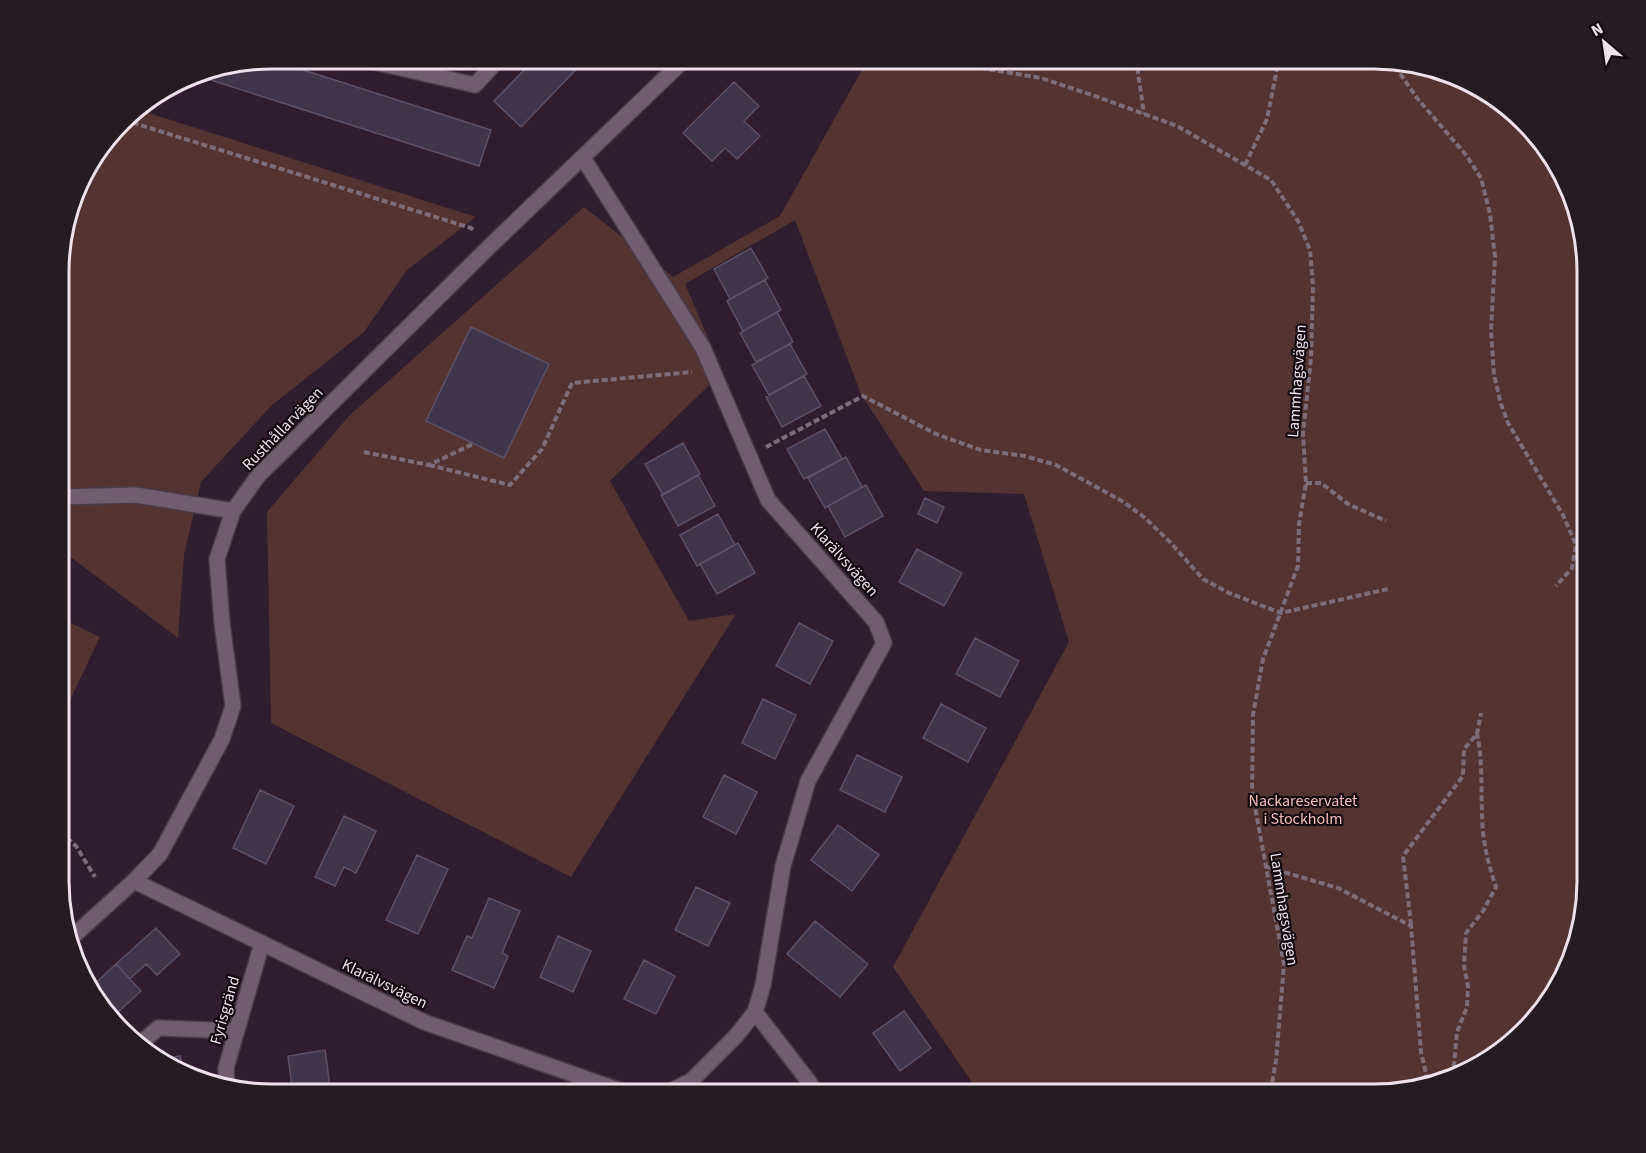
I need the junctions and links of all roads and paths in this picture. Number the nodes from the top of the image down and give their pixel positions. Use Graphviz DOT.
graph roads {
  1 [pos="407,69"];
  2 [pos="489,69"];
  3 [pos="675,69"];
  4 [pos="987,69"];
  5 [pos="1137,69"];
  6 [pos="1277,69"];
  7 [pos="1398,71"];
  8 [pos="1144,114"];
  9 [pos="134,123"];
  10 [pos="584,158"];
  11 [pos="1245,165"];
  12 [pos="491,245"];
  13 [pos="714,372"];
  14 [pos="473,444"];
  15 [pos="364,452"];
  16 [pos="750,456"];
  17 [pos="429,465"];
  18 [pos="1306,483"];
  19 [pos="69,497"];
  20 [pos="233,511"];
  21 [pos="1386,521"];
  22 [pos="1556,586"];
  23 [pos="1388,589"];
  24 [pos="1281,613"];
  25 [pos="1481,713"];
  26 [pos="1477,735"];
  27 [pos="69,840"];
  28 [pos="1267,867"];
  29 [pos="95,877"];
  30 [pos="134,881"];
  31 [pos="1411,926"];
  32 [pos="76,934"];
  33 [pos="262,943"];
  34 [pos="755,1012"];
  35 [pos="237,1031"];
  36 [pos="145,1040"];
  37 [pos="1454,1068"];
  38 [pos="1427,1076"];
  39 [pos="226,1078"];
  40 [pos="1423,1078"];
  41 [pos="601,1084"];
  42 [pos="685,1084"];
  43 [pos="810,1084"];
  44 [pos="1272,1084"];
  1 -- 2 [label="street"];
  3 -- 10 [label="street, Rusthållarvägen"];
  4 -- 8 [label="path, Lammhagsvägen"];
  5 -- 8 [label="path"];
  6 -- 11 [label="path"];
  7 -- 22 [label="path"];
  8 -- 11 [label="path, Lammhagsvägen"];
  9 -- 12 [label="path"];
  10 -- 12 [label="street, Rusthållarvägen"];
  10 -- 13 [label="street, Klarälvsvägen"];
  11 -- 18 [label="path, Lammhagsvägen"];
  12 -- 20 [label="street, Rusthållarvägen"];
  13 -- 16 [label="street, Klarälvsvägen"];
  13 -- 17 [label="path"];
  14 -- 17 [label="path"];
  15 -- 17 [label="path"];
  16 -- 24 [label="path"];
  16 -- 34 [label="street, Klarälvsvägen"];
  18 -- 21 [label="path"];
  18 -- 24 [label="path, Lammhagsvägen"];
  19 -- 20 [label="street"];
  20 -- 30 [label="street, Rusthållarvägen"];
  23 -- 24 [label="path"];
  24 -- 28 [label="path, Lammhagsvägen"];
  25 -- 26 [label="path"];
  26 -- 31 [label="path"];
  26 -- 37 [label="path"];
  27 -- 29 [label="path"];
  28 -- 31 [label="path"];
  28 -- 44 [label="path, Lammhagsvägen"];
  30 -- 32 [label="street, Rusthållarvägen"];
  30 -- 33 [label="street, Klarälvsvägen"];
  31 -- 38 [label="path"];
  33 -- 35 [label="street, Fyrisgränd"];
  33 -- 41 [label="street, Klarälvsvägen"];
  34 -- 42 [label="street, Klarälvsvägen"];
  34 -- 43 [label="street"];
  35 -- 36 [label="street"];
  35 -- 39 [label="street, Fyrisgränd"];
  38 -- 40 [label="path"];
}
